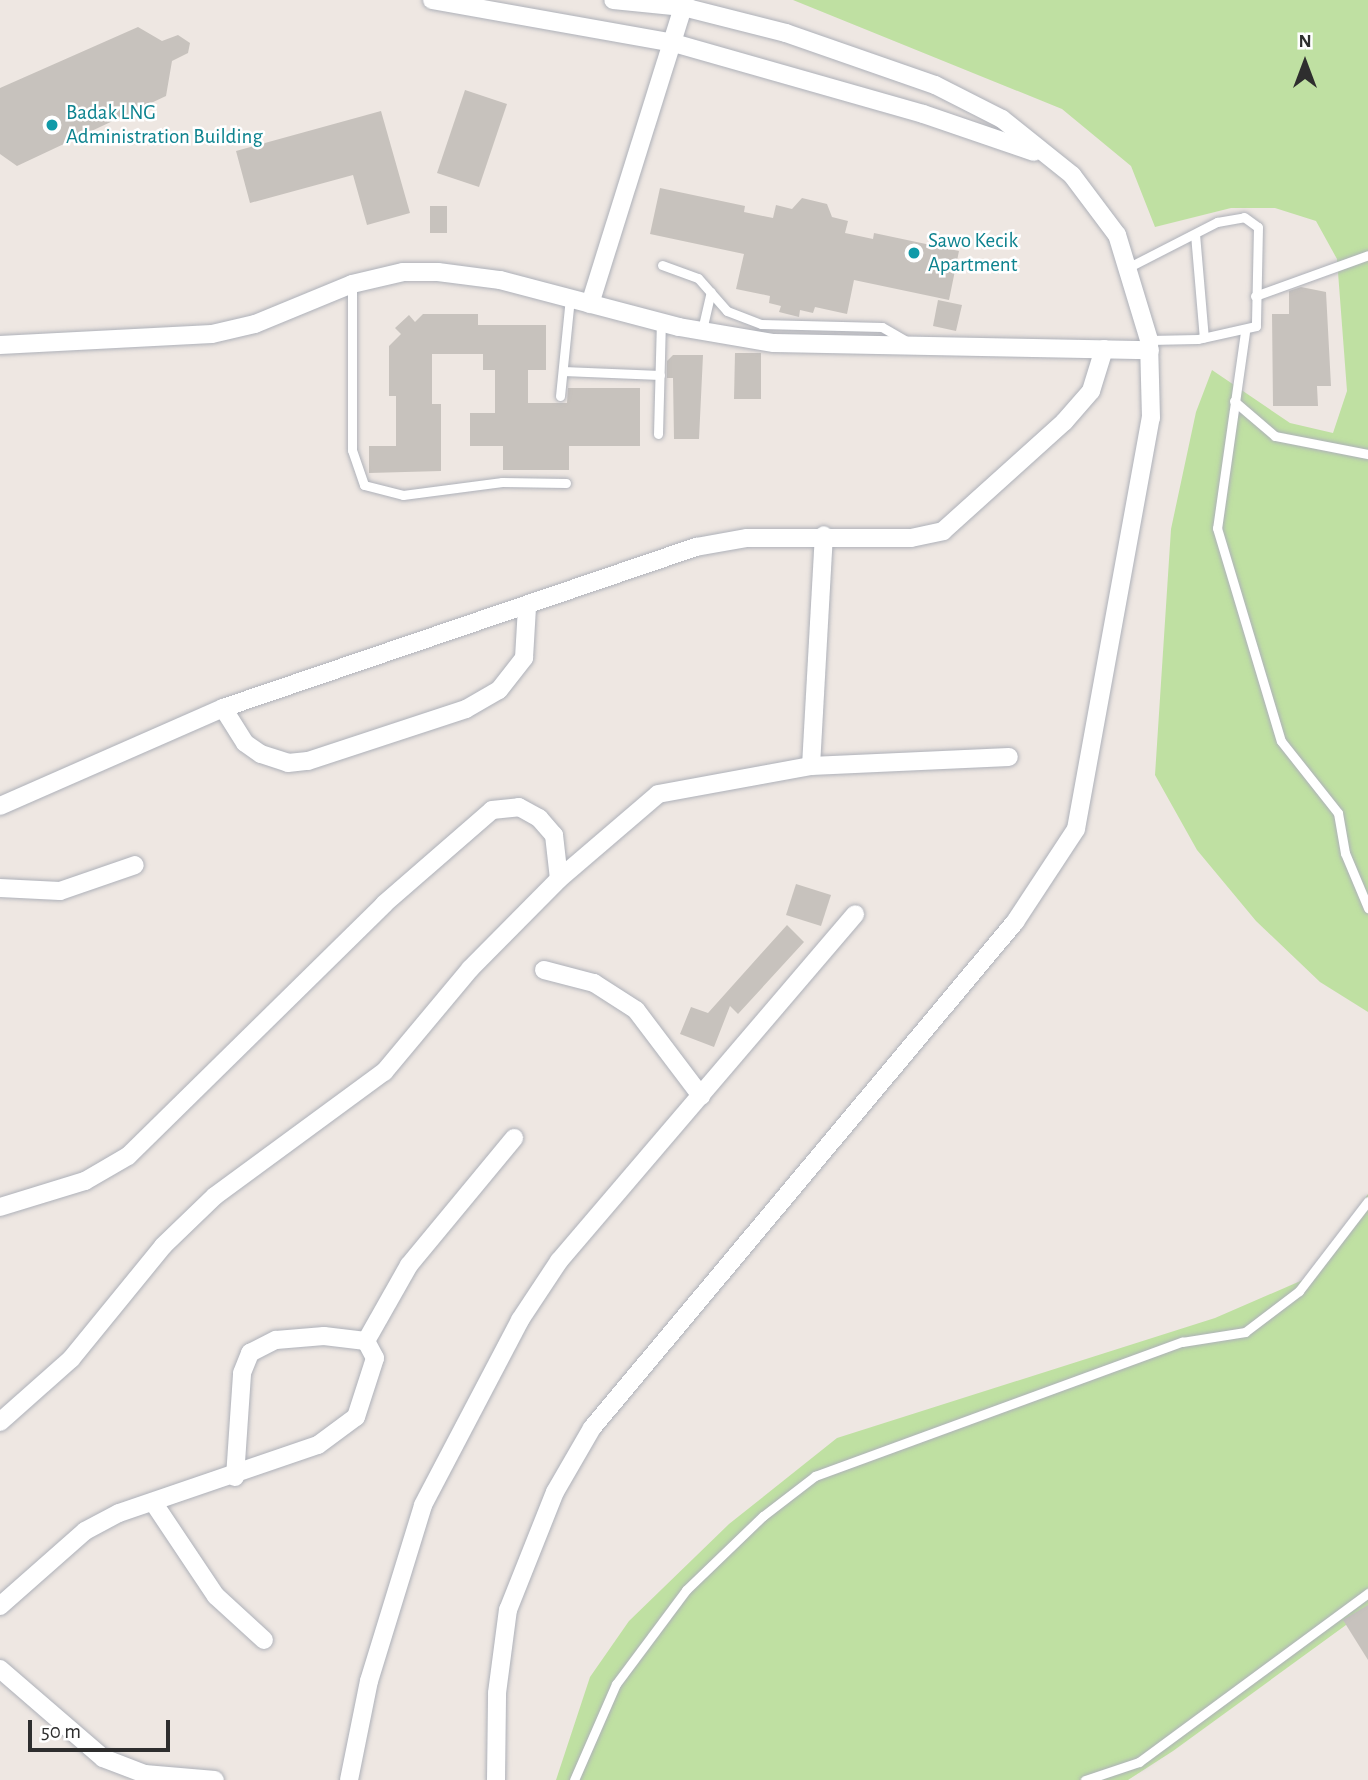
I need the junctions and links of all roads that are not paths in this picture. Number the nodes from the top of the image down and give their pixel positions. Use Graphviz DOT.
graph roads {
  1 [pos="432,0"];
  2 [pos="613,0"];
  3 [pos="684,3"];
  4 [pos="674,43"];
  5 [pos="1044,156"];
  6 [pos="1195,234"];
  7 [pos="1368,255"];
  8 [pos="662,265"];
  9 [pos="1131,266"];
  10 [pos="352,284"];
  11 [pos="711,292"];
  12 [pos="1255,296"];
  13 [pos="570,297"];
  14 [pos="590,304"];
  15 [pos="661,322"];
  16 [pos="702,330"];
  17 [pos="1245,332"];
  18 [pos="1204,338"];
  19 [pos="0,345"];
  20 [pos="1150,345"];
  21 [pos="915,348"];
  22 [pos="1104,349"];
  23 [pos="563,371"];
  24 [pos="660,375"];
  25 [pos="560,396"];
  26 [pos="1234,401"];
  27 [pos="658,434"];
  28 [pos="1368,454"];
  29 [pos="566,483"];
  30 [pos="824,536"];
  31 [pos="527,608"];
  32 [pos="223,708"];
  33 [pos="1009,757"];
  34 [pos="811,766"];
  35 [pos="0,806"];
  36 [pos="135,865"];
  37 [pos="559,879"];
  38 [pos="0,888"];
  39 [pos="1368,908"];
  40 [pos="855,914"];
  41 [pos="544,970"];
  42 [pos="701,1096"];
  43 [pos="514,1138"];
  44 [pos="1368,1200"];
  45 [pos="0,1207"];
  46 [pos="366,1342"];
  47 [pos="0,1422"];
  48 [pos="235,1477"];
  49 [pos="153,1502"];
  50 [pos="1368,1593"];
  51 [pos="0,1606"];
  52 [pos="264,1640"];
  53 [pos="0,1669"];
  54 [pos="215,1780"];
  55 [pos="349,1780"];
  56 [pos="496,1780"];
  57 [pos="574,1780"];
  58 [pos="1085,1780"];
  1 -- 4 [label="street"];
  2 -- 3 [label="street"];
  3 -- 4 [label="street"];
  3 -- 5 [label="street"];
  4 -- 5 [label="street"];
  4 -- 14 [label="street"];
  5 -- 9 [label="street"];
  6 -- 9 [label="lane"];
  6 -- 12 [label="lane"];
  6 -- 18 [label="lane"];
  7 -- 12 [label="lane"];
  8 -- 11 [label="lane"];
  9 -- 20 [label="street"];
  10 -- 13 [label="street"];
  10 -- 19 [label="street"];
  10 -- 29 [label="lane"];
  11 -- 16 [label="lane"];
  11 -- 21 [label="lane"];
  12 -- 17 [label="lane"];
  13 -- 14 [label="street"];
  13 -- 23 [label="lane"];
  14 -- 15 [label="street"];
  15 -- 16 [label="street"];
  15 -- 24 [label="lane"];
  16 -- 21 [label="street"];
  17 -- 18 [label="lane"];
  17 -- 26 [label="lane"];
  18 -- 20 [label="lane"];
  20 -- 22 [label="street"];
  20 -- 56 [label="street"];
  21 -- 22 [label="street"];
  22 -- 30 [label="street"];
  23 -- 24 [label="lane"];
  23 -- 25 [label="lane"];
  24 -- 27 [label="lane"];
  26 -- 28 [label="lane"];
  26 -- 39 [label="lane"];
  30 -- 31 [label="street"];
  30 -- 34 [label="street"];
  31 -- 32 [label="street"];
  31 -- 32 [label="street"];
  32 -- 35 [label="street"];
  33 -- 34 [label="street"];
  34 -- 37 [label="street"];
  36 -- 38 [label="street"];
  37 -- 45 [label="street"];
  37 -- 47 [label="street"];
  40 -- 42 [label="street"];
  41 -- 42 [label="street"];
  42 -- 55 [label="street"];
  43 -- 46 [label="street"];
  44 -- 57 [label="lane"];
  46 -- 48 [label="street"];
  46 -- 48 [label="street"];
  48 -- 49 [label="street"];
  49 -- 51 [label="street"];
  49 -- 52 [label="street"];
  50 -- 58 [label="lane"];
  53 -- 54 [label="street"];
}
